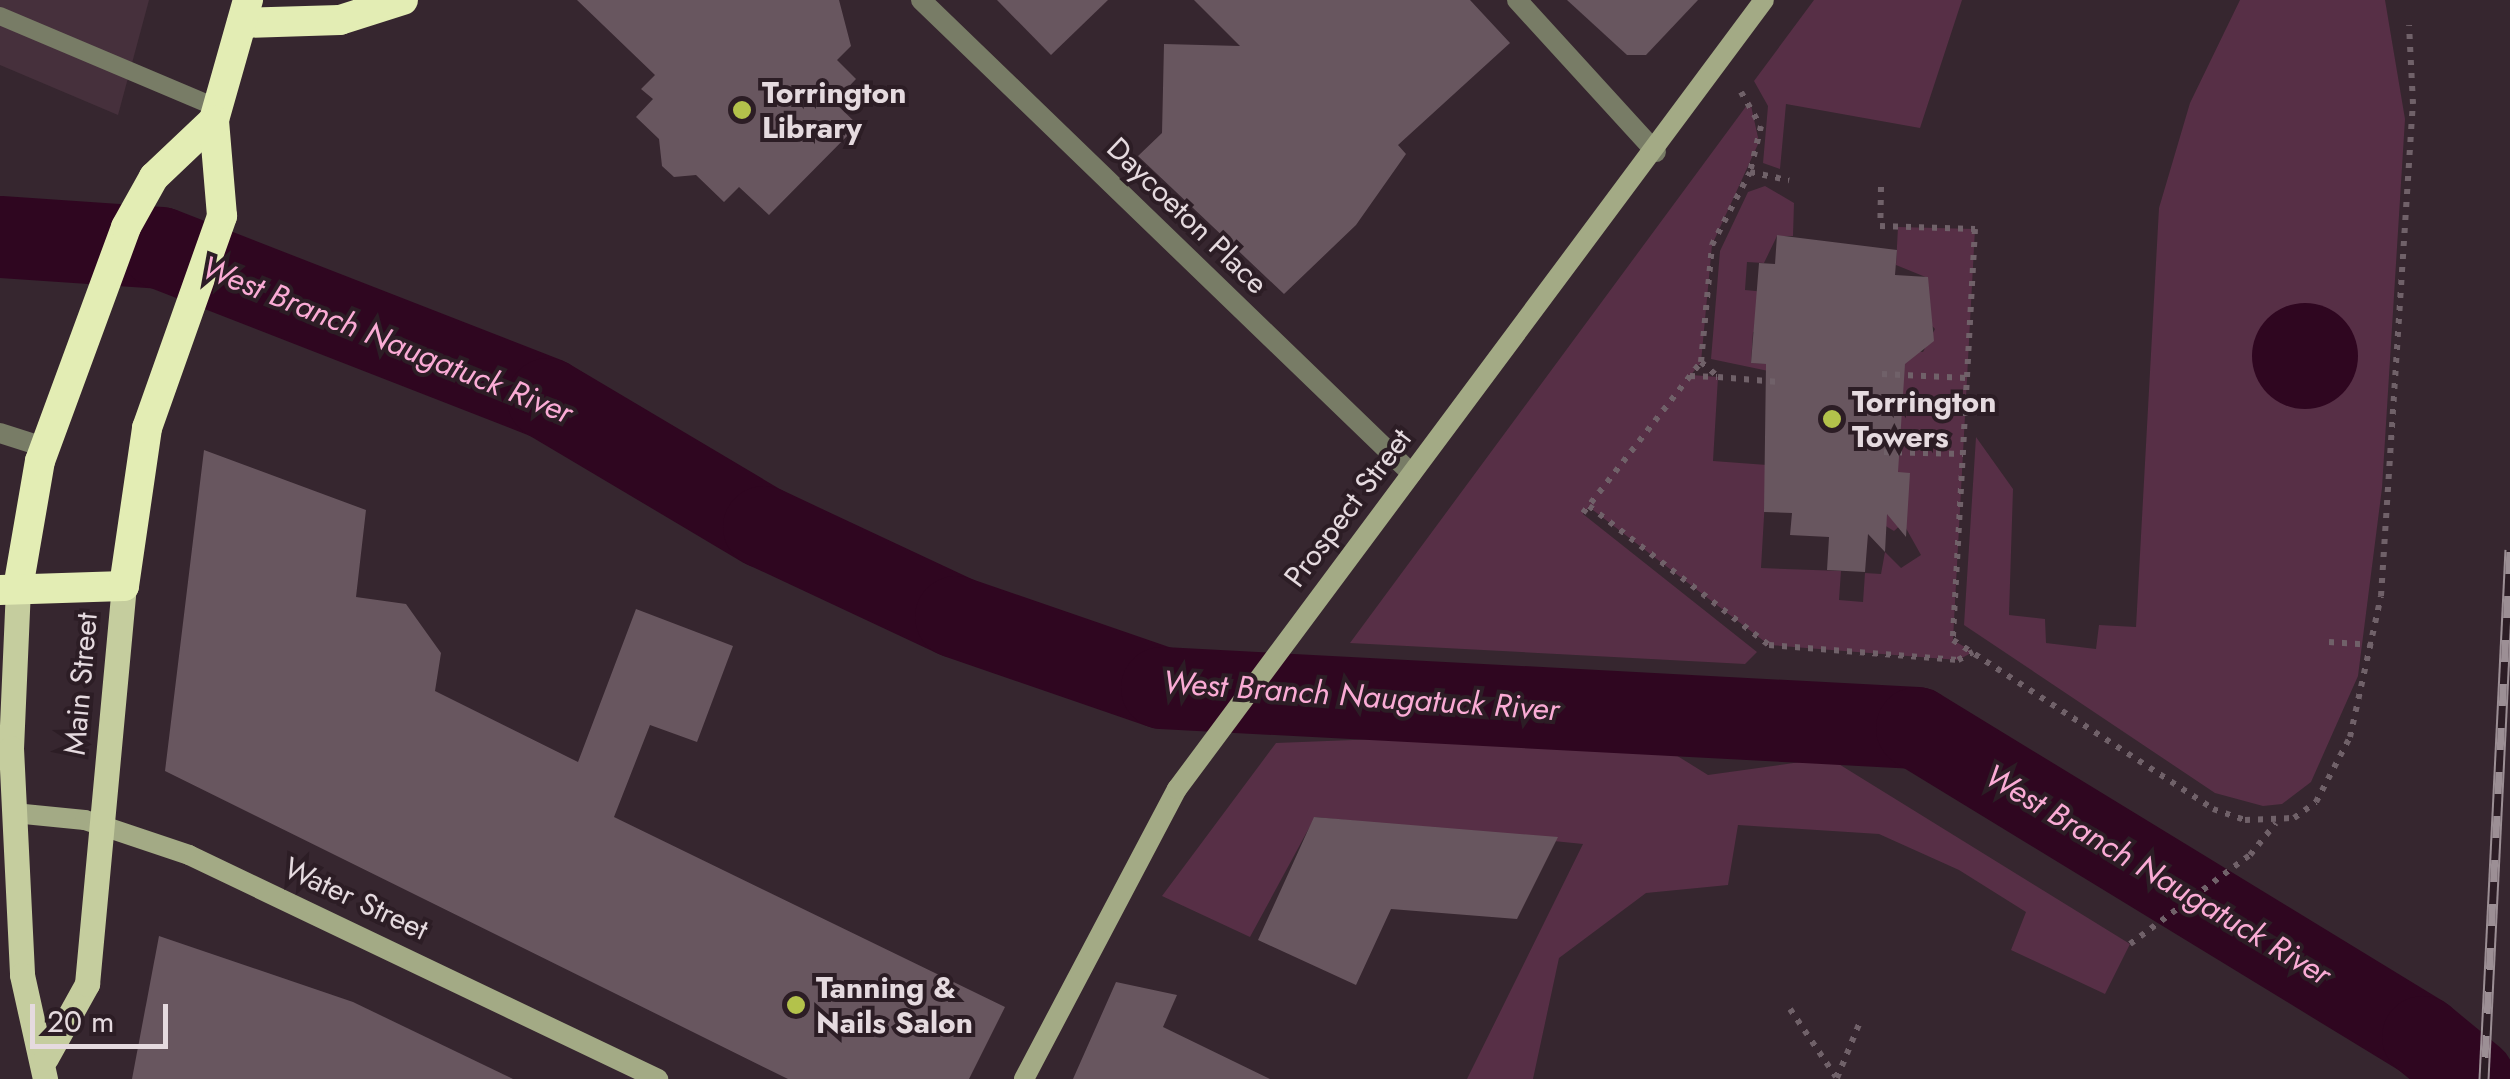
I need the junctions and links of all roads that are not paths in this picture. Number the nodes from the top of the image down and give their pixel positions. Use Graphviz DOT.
graph roads {
  1 [pos="403,0"];
  2 [pos="921,0"];
  3 [pos="1517,0"];
  4 [pos="1764,0"];
  5 [pos="245,12"];
  6 [pos="0,16"];
  7 [pos="216,114"];
  8 [pos="1656,152"];
  9 [pos="0,433"];
  10 [pos="44,448"];
  11 [pos="1412,474"];
  12 [pos="124,586"];
  13 [pos="9,589"];
  14 [pos="14,813"];
  15 [pos="103,825"];
  16 [pos="45,1068"];
  17 [pos="658,1079"];
  18 [pos="1024,1079"];
  1 -- 5 [label="highway"];
  2 -- 11 [label="street, Daycoeton Place"];
  3 -- 8 [label="street"];
  4 -- 8 [label="main road, Prospect Street"];
  5 -- 7 [label="highway"];
  6 -- 7 [label="lane"];
  7 -- 10 [label="highway, Main Street"];
  7 -- 12 [label="highway, Main Street"];
  8 -- 11 [label="main road, Prospect Street"];
  9 -- 10 [label="street"];
  10 -- 13 [label="highway, Main Street"];
  11 -- 18 [label="main road, Prospect Street"];
  12 -- 13 [label="highway"];
  12 -- 15 [label="main road, Main Street"];
  13 -- 14 [label="main road, Main Street"];
  14 -- 15 [label="main road, Water Street"];
  14 -- 16 [label="main road, Main Street"];
  15 -- 16 [label="main road, Main Street"];
  15 -- 17 [label="main road, Water Street"];
}
